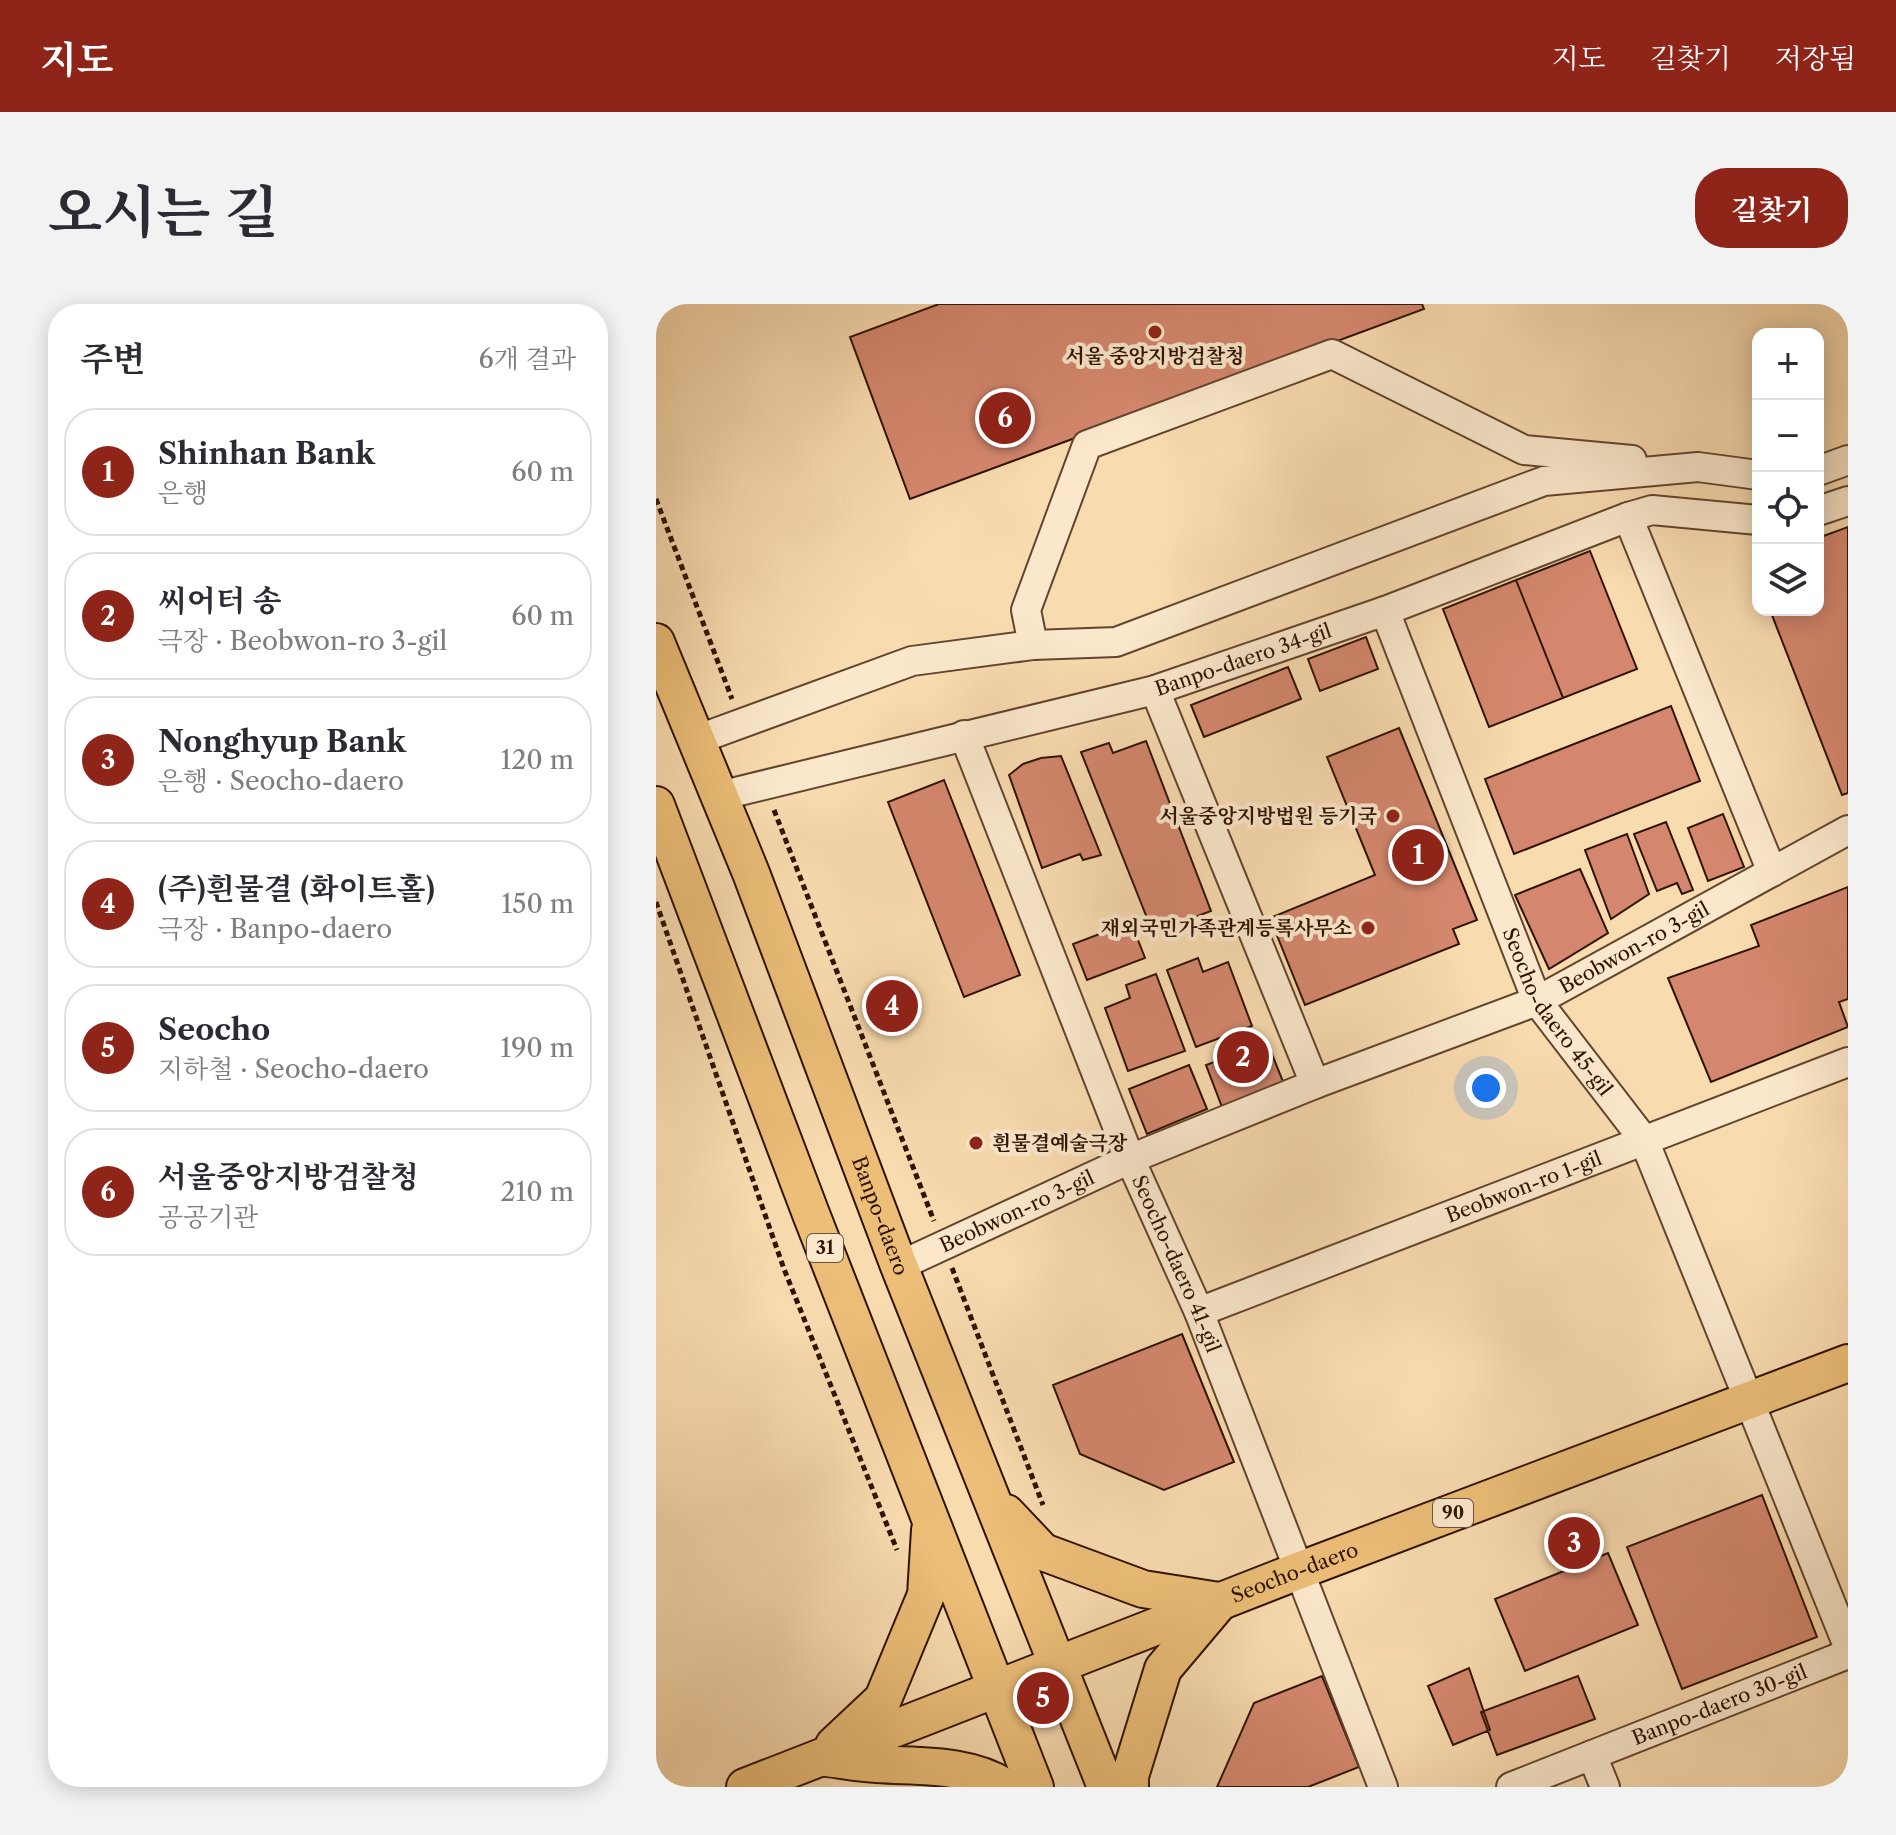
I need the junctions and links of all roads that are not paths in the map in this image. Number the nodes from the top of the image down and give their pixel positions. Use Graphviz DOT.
graph roads {
  1 [pos="1848,460"];
  2 [pos="1698,467"];
  3 [pos="1824,469"];
  4 [pos="1752,474"];
  5 [pos="1848,501"];
  6 [pos="1824,509"];
  7 [pos="1628,517"];
  8 [pos="1752,519"];
  9 [pos="1385,611"];
  10 [pos="656,642"];
  11 [pos="1033,645"];
  12 [pos="1155,690"];
  13 [pos="964,735"];
  14 [pos="696,740"];
  15 [pos="719,796"];
  16 [pos="656,805"];
  17 [pos="1848,830"];
  18 [pos="1772,872"];
  19 [pos="1537,1001"];
  20 [pos="1848,1062"];
  21 [pos="1315,1084"];
  22 [pos="1644,1140"];
  23 [pos="1130,1159"];
  24 [pos="899,1266"];
  25 [pos="1199,1312"];
  26 [pos="1848,1363"];
  27 [pos="1751,1401"];
  28 [pos="992,1498"];
  29 [pos="931,1520"];
  30 [pos="1298,1571"];
  31 [pos="1220,1601"];
  32 [pos="1848,1646"];
  33 [pos="1848,1654"];
  34 [pos="1058,1664"];
  35 [pos="997,1689"];
  36 [pos="1592,1755"];
  37 [pos="822,1757"];
  38 [pos="784,1780"];
  39 [pos="745,1787"];
  40 [pos="1005,1787"];
  41 [pos="1035,1787"];
  42 [pos="1106,1787"];
  43 [pos="1130,1787"];
  44 [pos="1383,1787"];
  45 [pos="1511,1787"];
  46 [pos="1605,1787"];
  1 -- 3 [label="street"];
  2 -- 4 [label="street"];
  2 -- 11 [label="street"];
  2 -- 11 [label="street"];
  5 -- 6 [label="street"];
  7 -- 8 [label="street, Banpo-daero 34-gil"];
  7 -- 9 [label="street, Banpo-daero 34-gil"];
  7 -- 18 [label="street"];
  9 -- 12 [label="street, Banpo-daero 34-gil"];
  9 -- 19 [label="street, Seocho-daero 45-gil"];
  10 -- 14 [label="main road, Banpo-daero"];
  11 -- 14 [label="street"];
  12 -- 13 [label="street, Banpo-daero 34-gil"];
  12 -- 21 [label="street"];
  13 -- 15 [label="street, Banpo-daero 34-gil"];
  13 -- 23 [label="street, Seocho-daero 41-gil"];
  14 -- 15 [label="main road, Banpo-daero"];
  15 -- 24 [label="main road, Banpo-daero"];
  16 -- 29 [label="main road, 31"];
  17 -- 18 [label="street, Beobwon-ro 3-gil"];
  18 -- 19 [label="street, Beobwon-ro 3-gil"];
  19 -- 21 [label="street, Beobwon-ro 3-gil"];
  19 -- 22 [label="street, Seocho-daero 45-gil"];
  20 -- 22 [label="street, Beobwon-ro 1-gil"];
  21 -- 23 [label="street, Beobwon-ro 3-gil"];
  22 -- 25 [label="street, Beobwon-ro 1-gil"];
  22 -- 27 [label="street, Seocho-daero 45-gil"];
  23 -- 24 [label="street, Beobwon-ro 3-gil"];
  23 -- 25 [label="street, Seocho-daero 41-gil"];
  24 -- 28 [label="main road, Banpo-daero"];
  25 -- 30 [label="street, Seocho-daero 41-gil"];
  26 -- 27 [label="main road, Seocho-daero / 90"];
  27 -- 30 [label="main road, Seocho-daero / 90"];
  27 -- 32 [label="street, Seocho-daero 45-gil"];
  28 -- 31 [label="main road"];
  28 -- 34 [label="main road, Banpo-daero"];
  29 -- 35 [label="main road, 31"];
  29 -- 37 [label="main road"];
  30 -- 31 [label="main road, Seocho-daero / 90"];
  30 -- 44 [label="street, Seocho-daero 41-gil"];
  31 -- 34 [label="main road, Seocho-daero / 90"];
  31 -- 43 [label="main road"];
  33 -- 36 [label="street, Banpo-daero 30-gil"];
  34 -- 35 [label="main road, Seocho-daero / 90"];
  34 -- 42 [label="main road, Banpo-daero"];
  35 -- 37 [label="main road, Seocho-daero / 90"];
  35 -- 41 [label="main road, 31"];
  36 -- 45 [label="street, Banpo-daero 30-gil"];
  36 -- 46 [label="street"];
  37 -- 38 [label="main road, Seocho-daero / 90"];
  37 -- 40 [label="main road"];
  38 -- 39 [label="main road, Seocho-daero / 90"];
}
